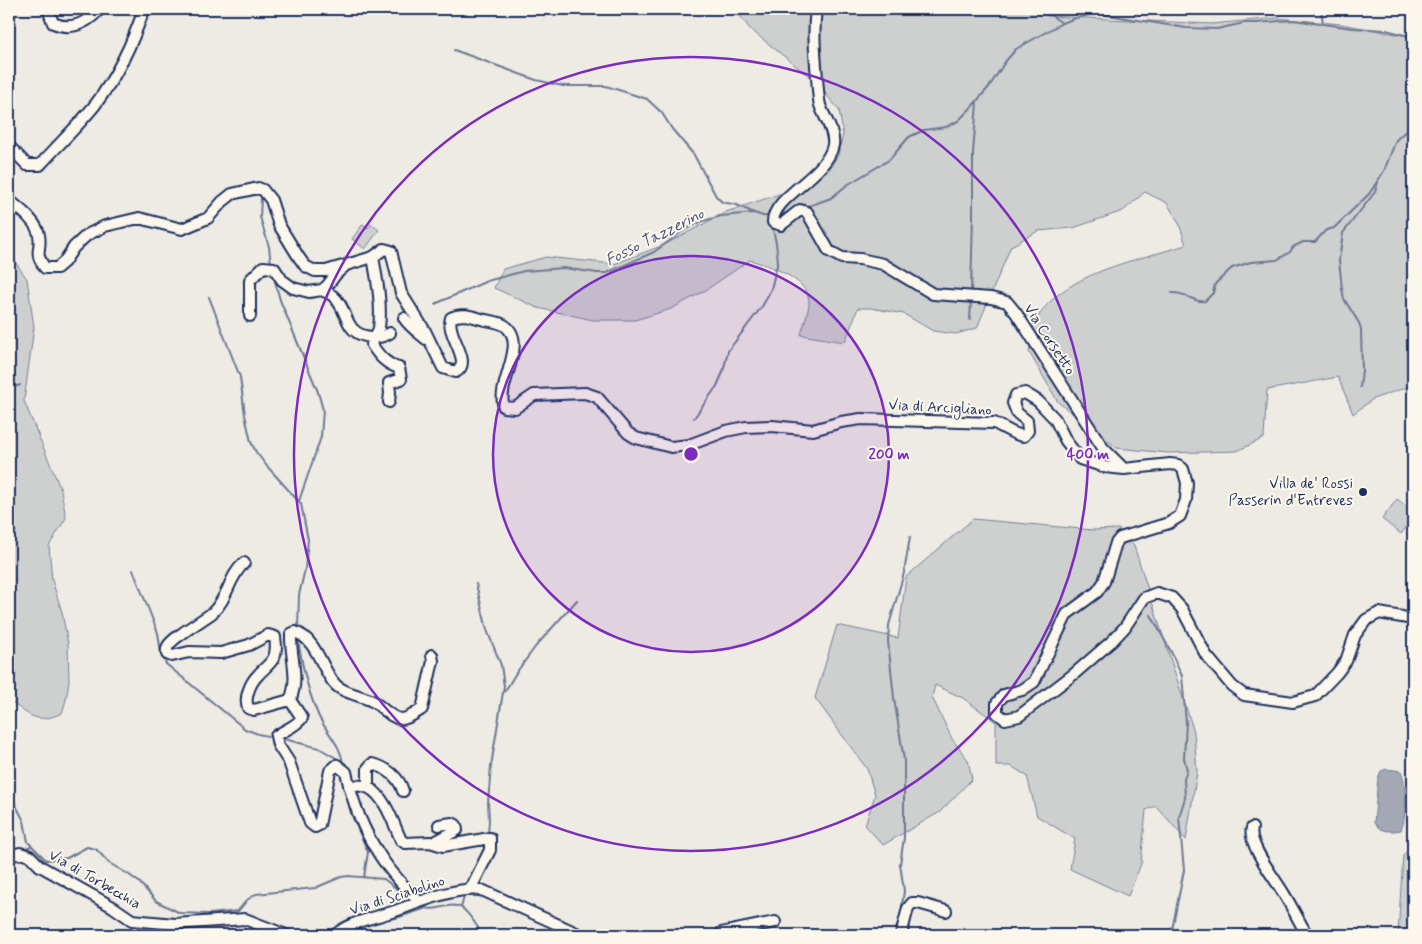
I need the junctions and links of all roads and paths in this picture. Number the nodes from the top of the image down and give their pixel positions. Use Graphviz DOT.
graph roads {
  1 [pos="50,9"];
  2 [pos="100,9"];
  3 [pos="144,9"];
  4 [pos="816,9"];
  5 [pos="9,146"];
  6 [pos="9,200"];
  7 [pos="373,257"];
  8 [pos="349,264"];
  9 [pos="322,290"];
  10 [pos="250,316"];
  11 [pos="404,318"];
  12 [pos="390,333"];
  13 [pos="374,337"];
  14 [pos="432,345"];
  15 [pos="388,402"];
  16 [pos="1124,470"];
  17 [pos="244,563"];
  18 [pos="1413,619"];
  19 [pos="432,655"];
  20 [pos="290,700"];
  21 [pos="349,786"];
  22 [pos="368,787"];
  23 [pos="403,792"];
  24 [pos="439,825"];
  25 [pos="1252,828"];
  26 [pos="433,843"];
  27 [pos="9,856"];
  28 [pos="470,890"];
  29 [pos="418,901"];
  30 [pos="946,910"];
  31 [pos="775,922"];
  32 [pos="764,924"];
  33 [pos="721,933"];
  34 [pos="286,935"];
  35 [pos="336,935"];
  36 [pos="581,935"];
  37 [pos="764,935"];
  38 [pos="901,935"];
  39 [pos="1307,935"];
  1 -- 2 [label="street"];
  3 -- 5 [label="street"];
  4 -- 16 [label="street, Via Corsetto"];
  6 -- 8 [label="street"];
  7 -- 8 [label="street"];
  7 -- 13 [label="street"];
  7 -- 14 [label="street, Via di Arcigliano"];
  8 -- 9 [label="street"];
  9 -- 10 [label="street"];
  9 -- 13 [label="street"];
  11 -- 14 [label="street"];
  12 -- 13 [label="street"];
  13 -- 15 [label="street"];
  14 -- 16 [label="street, Via di Arcigliano"];
  16 -- 18 [label="street, Via di Arcigliano"];
  17 -- 20 [label="street"];
  19 -- 20 [label="street"];
  20 -- 21 [label="street"];
  21 -- 22 [label="street"];
  21 -- 29 [label="street"];
  22 -- 23 [label="street"];
  22 -- 26 [label="street"];
  24 -- 26 [label="street"];
  25 -- 39 [label="street"];
  26 -- 28 [label="street"];
  27 -- 34 [label="street, Via di Torbecchia"];
  28 -- 29 [label="street, Via di Sciabolino"];
  28 -- 36 [label="street, Via di Sciabolino"];
  29 -- 35 [label="street, Via di Sciabolino"];
  30 -- 38 [label="street"];
  31 -- 32 [label="street"];
  32 -- 33 [label="street"];
  32 -- 37 [label="street"];
}
